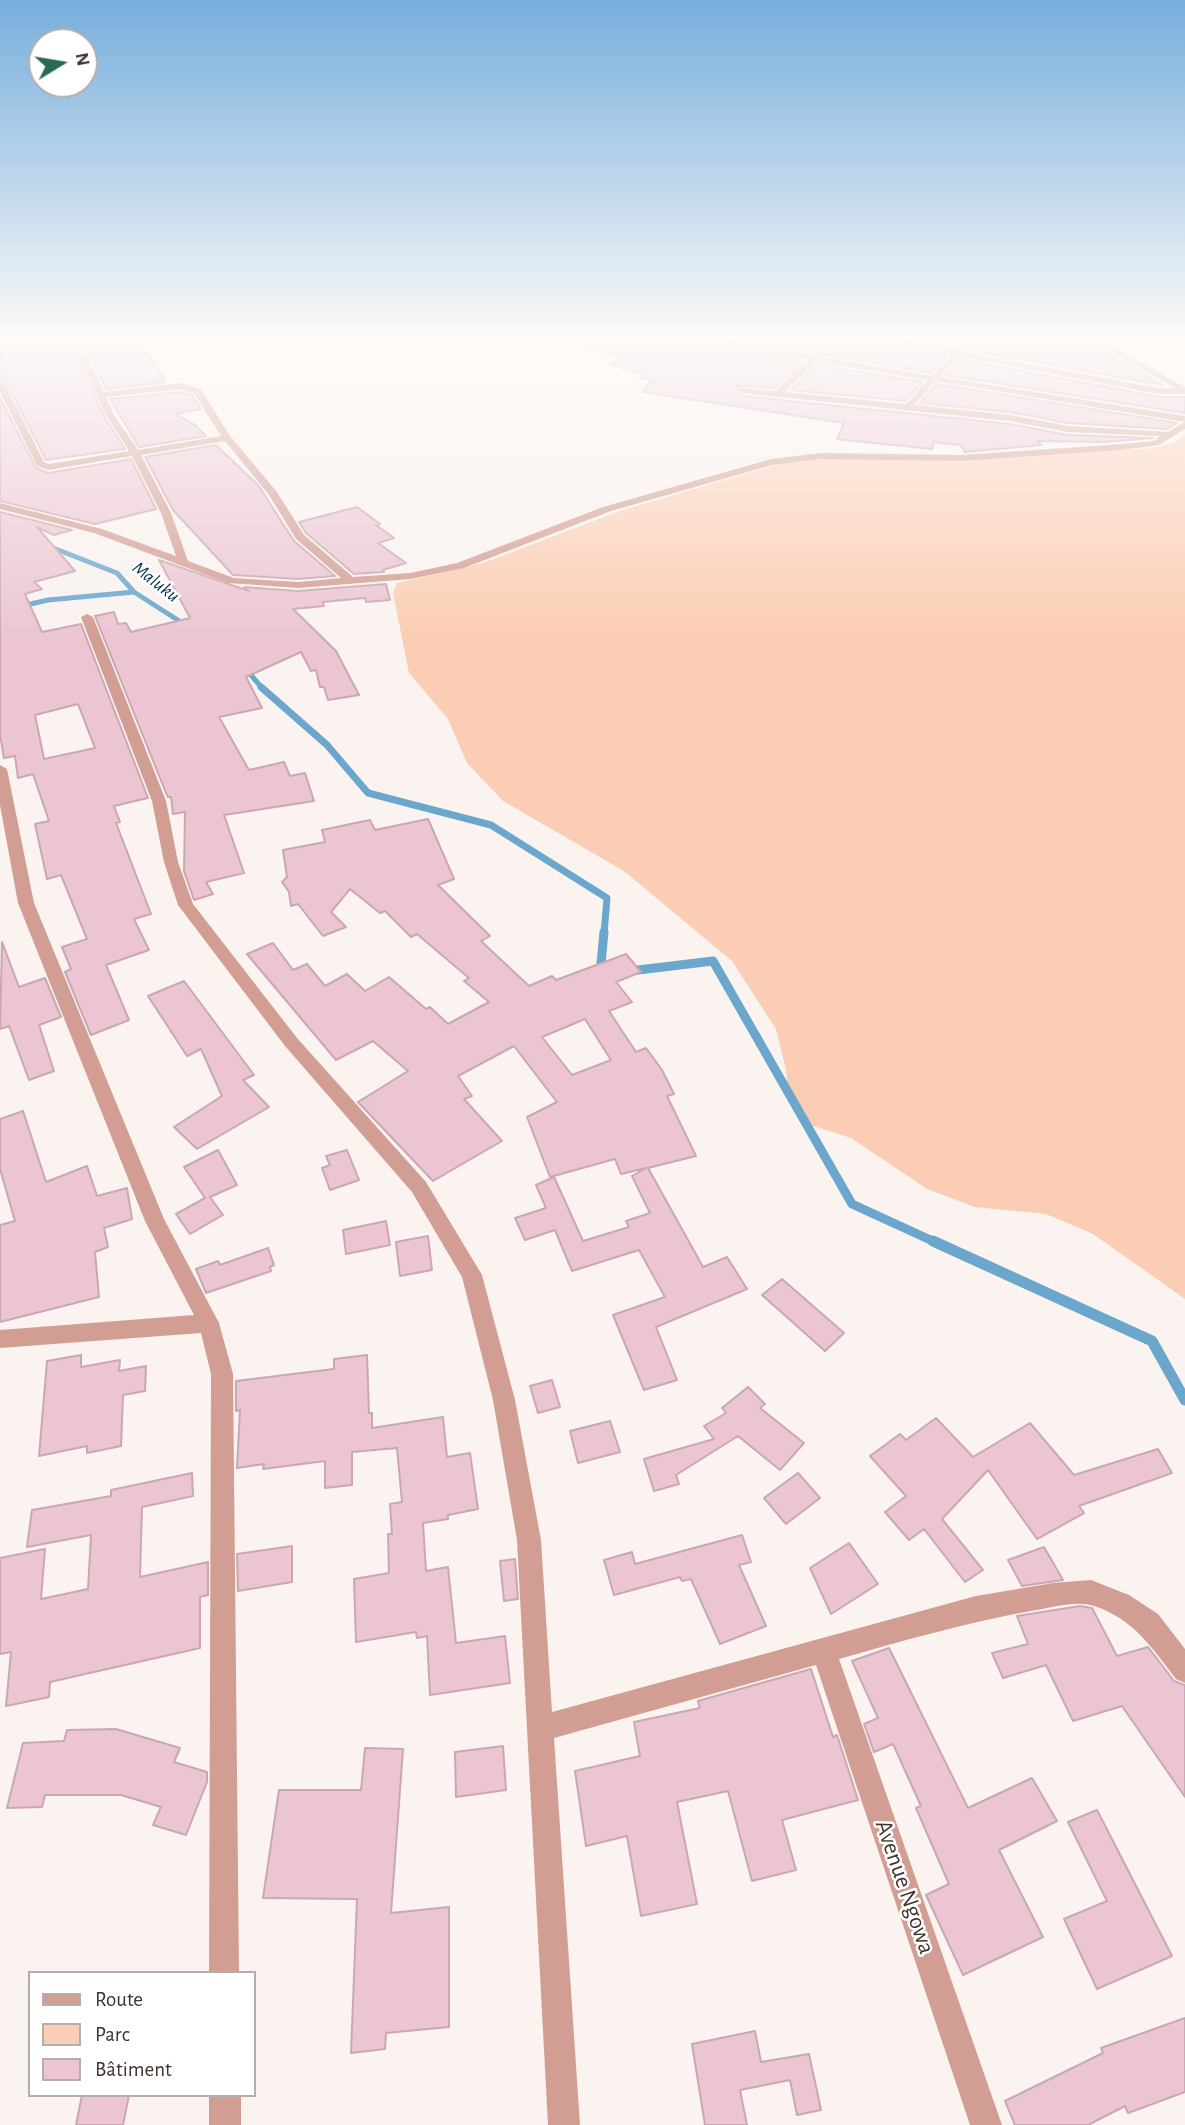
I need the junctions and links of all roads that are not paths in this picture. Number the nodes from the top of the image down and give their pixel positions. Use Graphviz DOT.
graph roads {
  1 [pos="28,439"];
  2 [pos="126,439"];
  3 [pos="220,439"];
  4 [pos="228,439"];
  5 [pos="1160,439"];
  6 [pos="136,454"];
  7 [pos="0,506"];
  8 [pos="183,561"];
  9 [pos="350,580"];
  10 [pos="87,617"];
  11 [pos="0,769"];
  12 [pos="209,1324"];
  13 [pos="0,1339"];
  14 [pos="823,1649"];
  15 [pos="1185,1670"];
  16 [pos="540,1730"];
  17 [pos="224,1971"];
  18 [pos="225,2097"];
  19 [pos="225,2125"];
  20 [pos="564,2125"];
  21 [pos="986,2125"];
  1 -- 6 [label="street"];
  2 -- 6 [label="street"];
  3 -- 6 [label="street"];
  4 -- 9 [label="street"];
  5 -- 9 [label="street"];
  6 -- 8 [label="street"];
  7 -- 8 [label="street"];
  8 -- 9 [label="street"];
  10 -- 16 [label="street"];
  11 -- 12 [label="street"];
  12 -- 13 [label="street"];
  12 -- 17 [label="street"];
  14 -- 15 [label="street"];
  14 -- 16 [label="street"];
  14 -- 21 [label="street, Avenue Ngowa"];
  16 -- 20 [label="street"];
  18 -- 19 [label="street"];
}
